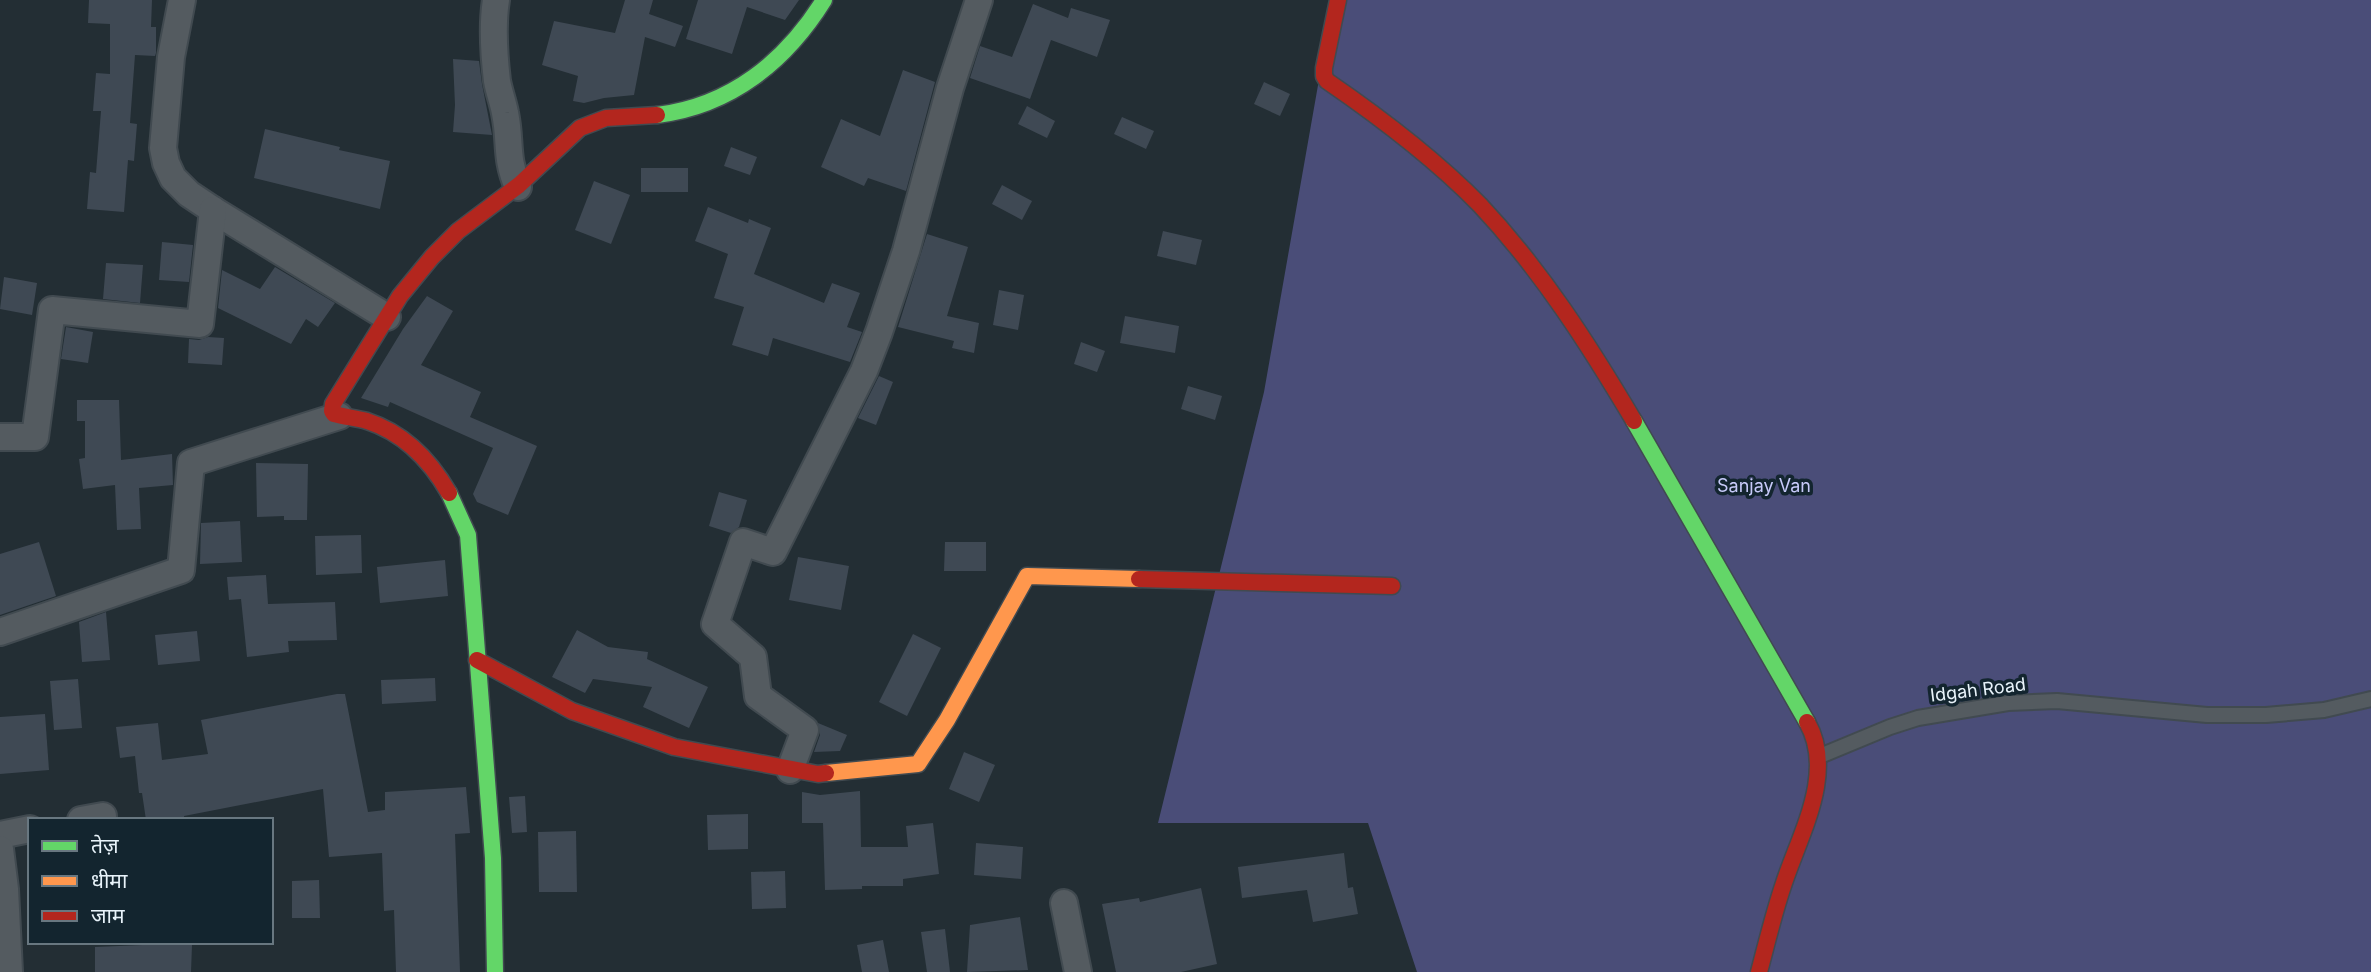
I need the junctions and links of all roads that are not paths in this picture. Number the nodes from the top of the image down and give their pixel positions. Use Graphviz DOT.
graph roads {
  1 [pos="182,0"];
  2 [pos="496,0"];
  3 [pos="824,0"];
  4 [pos="979,0"];
  5 [pos="1338,0"];
  6 [pos="518,187"];
  7 [pos="213,210"];
  8 [pos="387,317"];
  9 [pos="339,416"];
  10 [pos="0,437"];
  11 [pos="1392,586"];
  12 [pos="0,632"];
  13 [pos="477,660"];
  14 [pos="2371,699"];
  15 [pos="1818,757"];
  16 [pos="790,770"];
  17 [pos="28,829"];
  18 [pos="0,835"];
  19 [pos="0,849"];
  20 [pos="2,890"];
  21 [pos="1064,903"];
  22 [pos="9,972"];
  23 [pos="495,972"];
  24 [pos="1078,972"];
  25 [pos="1759,972"];
  1 -- 7 [label="street"];
  2 -- 6 [label="street"];
  3 -- 6 [label="street"];
  4 -- 16 [label="street"];
  5 -- 15 [label="street"];
  6 -- 8 [label="street"];
  7 -- 8 [label="street"];
  7 -- 10 [label="street"];
  8 -- 9 [label="street"];
  9 -- 12 [label="street"];
  9 -- 13 [label="street"];
  11 -- 16 [label="street"];
  13 -- 16 [label="street"];
  13 -- 23 [label="street"];
  14 -- 15 [label="lane, Idgah Road"];
  15 -- 25 [label="street"];
  17 -- 18 [label="street"];
  19 -- 20 [label="street"];
  20 -- 22 [label="street"];
  21 -- 24 [label="street"];
}
